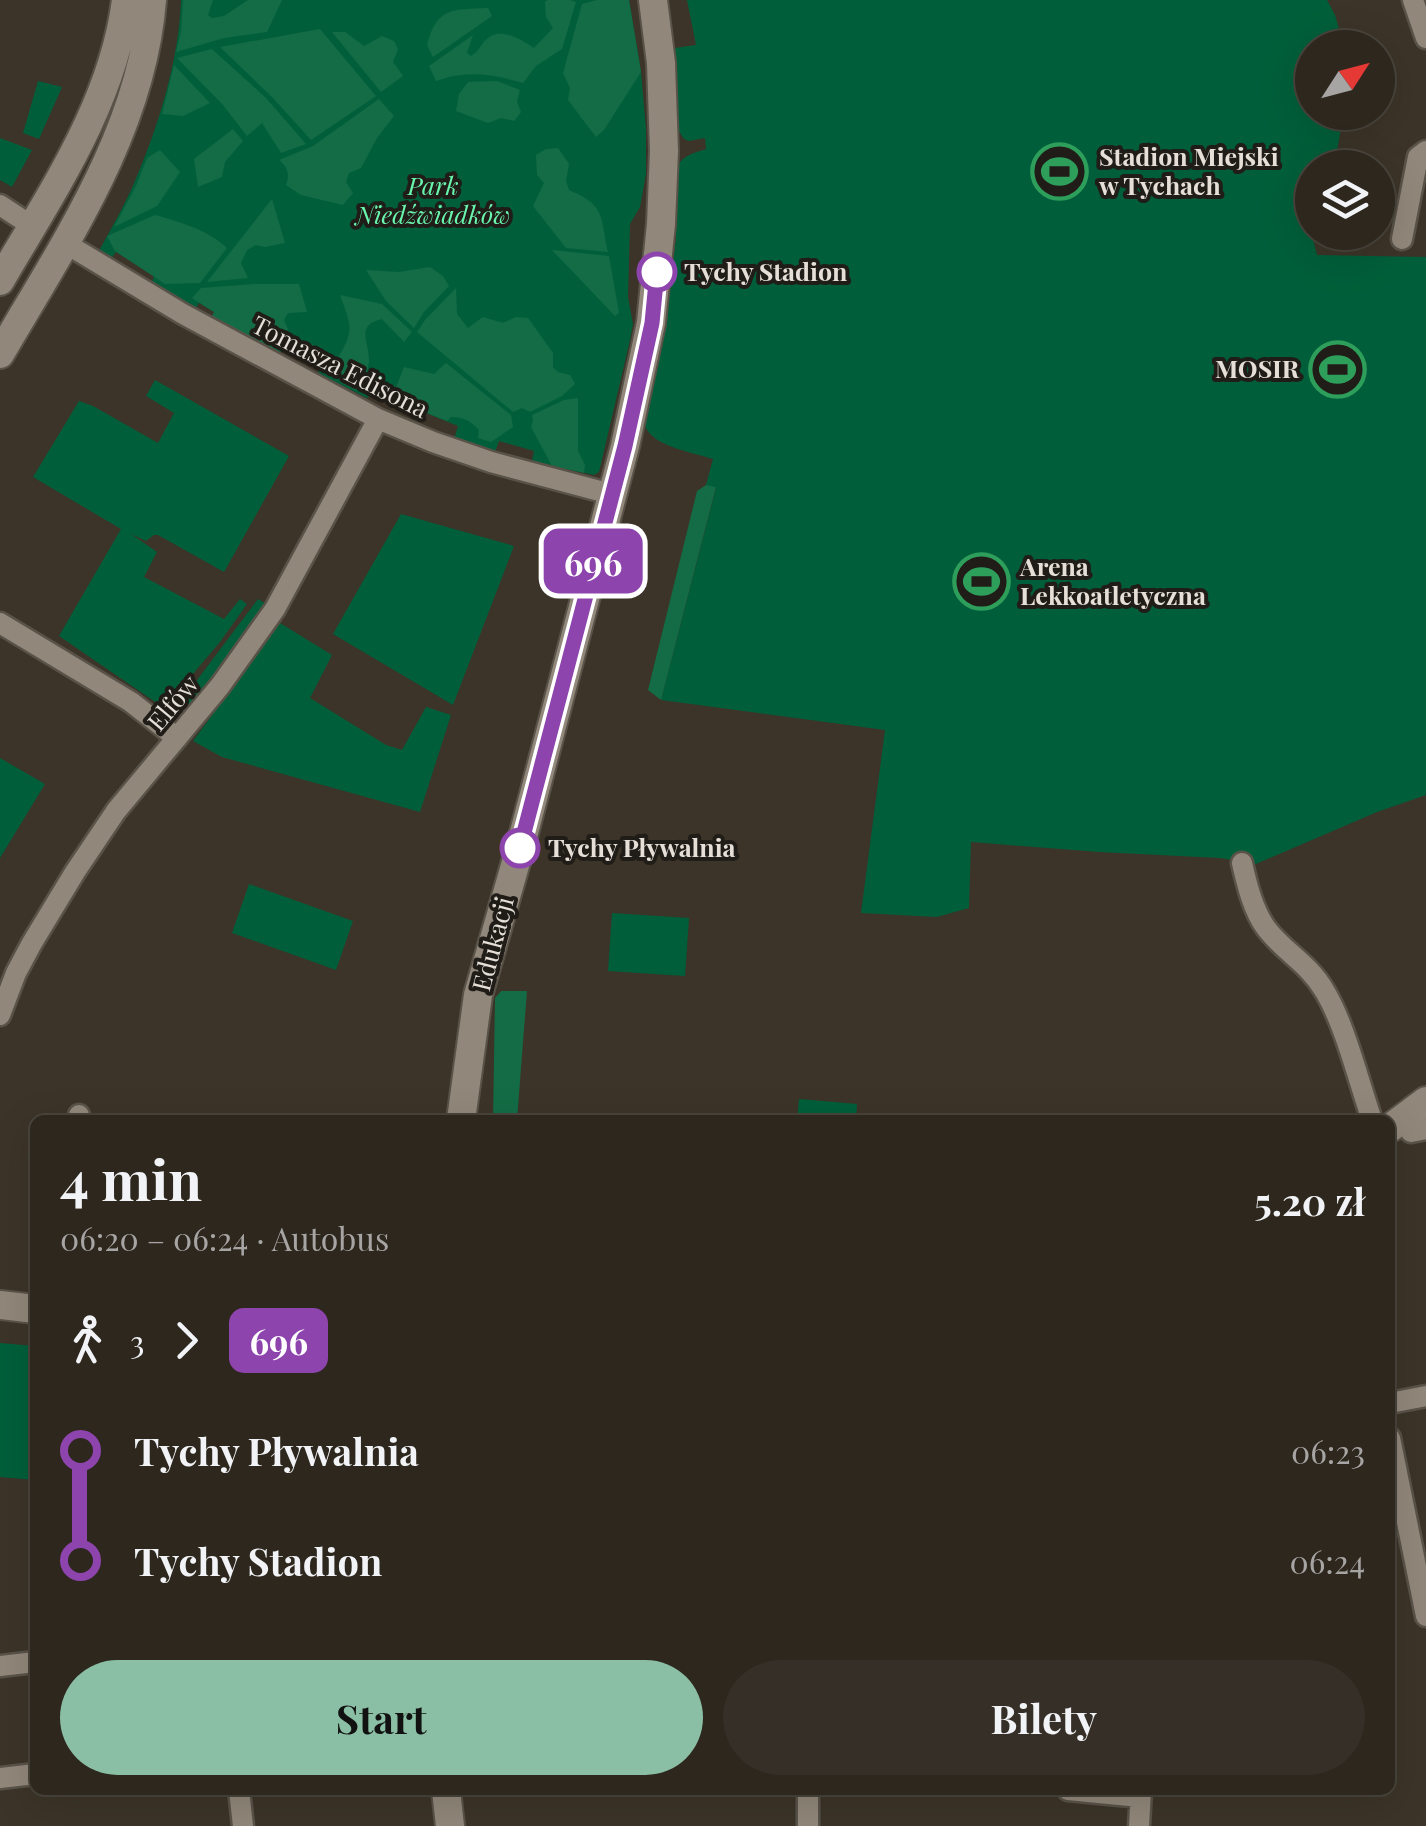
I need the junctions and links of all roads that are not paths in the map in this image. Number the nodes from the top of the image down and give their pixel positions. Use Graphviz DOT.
graph roads {
  1 [pos="126,0"];
  2 [pos="152,0"];
  3 [pos="639,0"];
  4 [pos="653,0"];
  5 [pos="1413,0"];
  6 [pos="1426,38"];
  7 [pos="664,125"];
  8 [pos="1426,151"];
  9 [pos="59,181"];
  10 [pos="86,203"];
  11 [pos="0,205"];
  12 [pos="32,226"];
  13 [pos="1402,238"];
  14 [pos="65,243"];
  15 [pos="6,272"];
  16 [pos="44,278"];
  17 [pos="0,354"];
  18 [pos="378,419"];
  19 [pos="611,494"];
  20 [pos="0,623"];
  21 [pos="177,738"];
  22 [pos="1242,863"];
  23 [pos="8,969"];
  24 [pos="0,1015"];
  25 [pos="1426,1102"];
  26 [pos="462,1115"];
  27 [pos="1370,1115"];
  28 [pos="1409,1130"];
  29 [pos="0,1306"];
  30 [pos="30,1309"];
  31 [pos="1426,1396"];
  32 [pos="1395,1402"];
  33 [pos="1395,1463"];
  34 [pos="1426,1616"];
  35 [pos="30,1663"];
  36 [pos="0,1666"];
  37 [pos="30,1775"];
  38 [pos="0,1778"];
  39 [pos="240,1795"];
  40 [pos="447,1795"];
  41 [pos="808,1795"];
  42 [pos="1141,1795"];
  43 [pos="243,1826"];
  44 [pos="450,1826"];
  45 [pos="808,1826"];
  46 [pos="1139,1826"];
  1 -- 9 [label="street"];
  2 -- 10 [label="street"];
  3 -- 7 [label="street, Edukacji"];
  4 -- 7 [label="street, Edukacji"];
  5 -- 6 [label="street"];
  7 -- 19 [label="street, Edukacji"];
  8 -- 13 [label="street"];
  9 -- 10 [label="street"];
  9 -- 12 [label="street"];
  10 -- 14 [label="street"];
  11 -- 12 [label="street"];
  12 -- 15 [label="street"];
  14 -- 16 [label="street"];
  14 -- 18 [label="street, Tomasza Edisona"];
  15 -- 16 [label="street"];
  16 -- 17 [label="street"];
  18 -- 19 [label="street, Tomasza Edisona"];
  18 -- 21 [label="street, Elfów"];
  19 -- 26 [label="street, Edukacji"];
  20 -- 21 [label="street"];
  21 -- 23 [label="street, Elfów"];
  22 -- 27 [label="street"];
  23 -- 24 [label="street, Elfów"];
  25 -- 28 [label="street"];
  29 -- 30 [label="street"];
  31 -- 32 [label="street"];
  33 -- 34 [label="street"];
  35 -- 36 [label="street"];
  37 -- 38 [label="street"];
  39 -- 43 [label="street"];
  40 -- 44 [label="street"];
  41 -- 45 [label="street"];
  42 -- 46 [label="street"];
}
